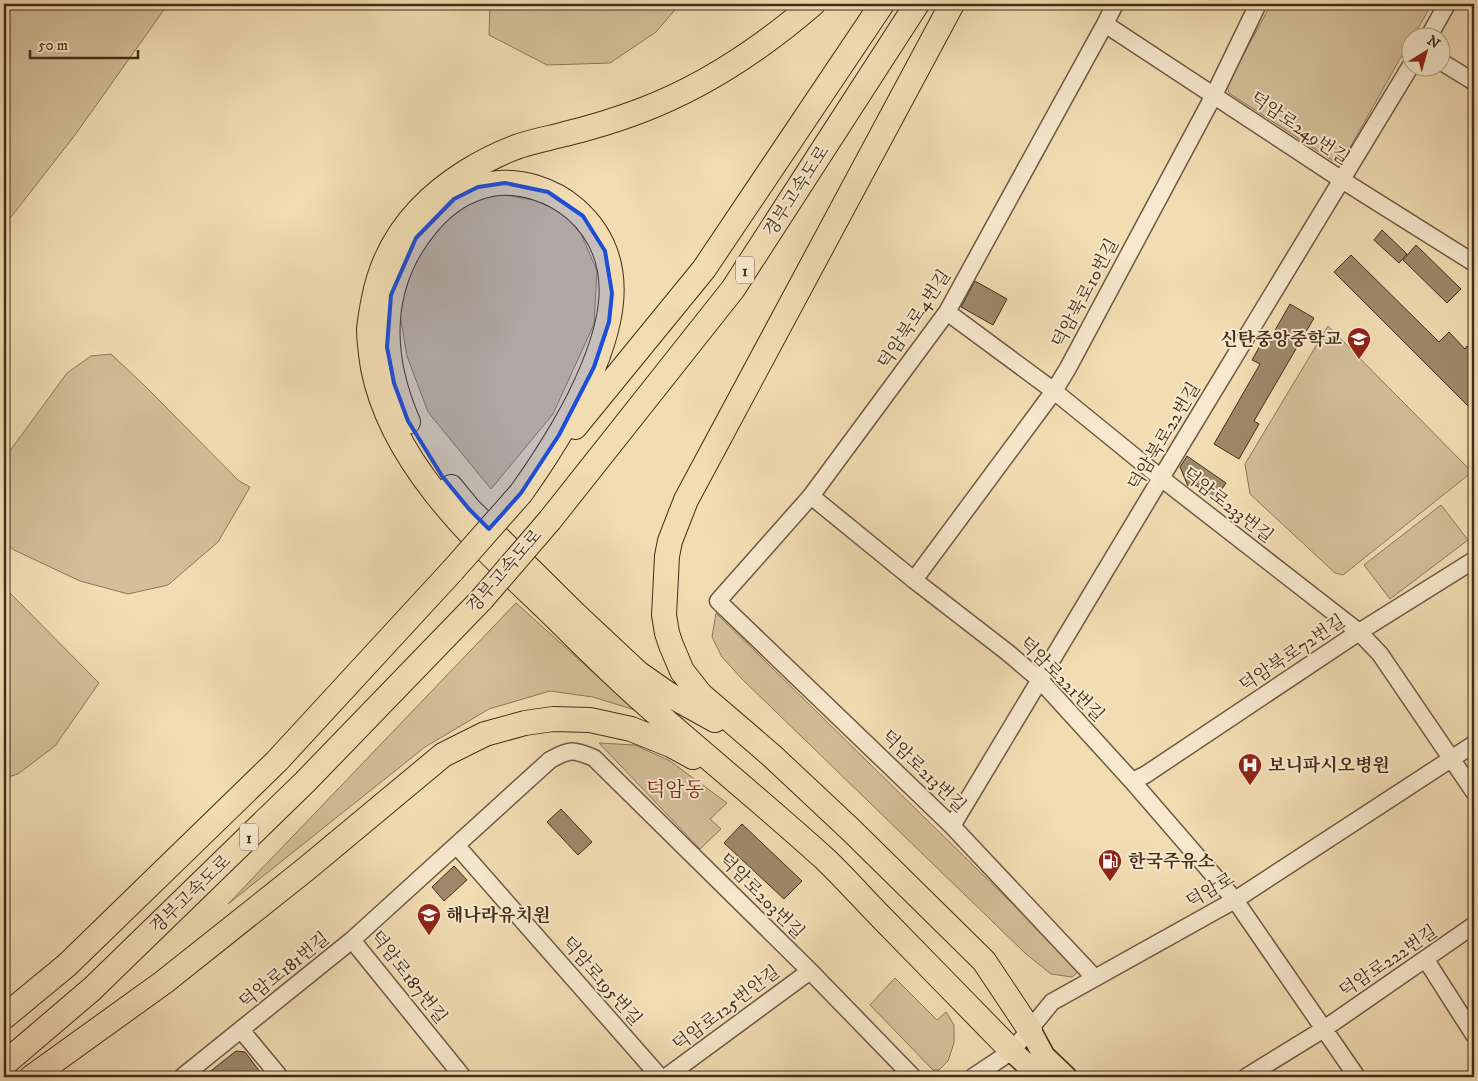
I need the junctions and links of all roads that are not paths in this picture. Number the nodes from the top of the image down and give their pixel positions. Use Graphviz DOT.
graph roads {
  1 [pos="813,4"];
  2 [pos="882,4"];
  3 [pos="917,4"];
  4 [pos="952,4"];
  5 [pos="1115,4"];
  6 [pos="1258,4"];
  7 [pos="1448,4"];
  8 [pos="1105,24"];
  9 [pos="1434,28"];
  10 [pos="1450,67"];
  11 [pos="1403,78"];
  12 [pos="1474,82"];
  13 [pos="1214,95"];
  14 [pos="1342,180"];
  15 [pos="1474,263"];
  16 [pos="948,312"];
  17 [pos="1054,391"];
  18 [pos="1161,478"];
  19 [pos="521,493"];
  20 [pos="811,496"];
  21 [pos="1474,560"];
  22 [pos="914,580"];
  23 [pos="718,601"];
  24 [pos="1359,632"];
  25 [pos="1040,680"];
  26 [pos="1474,744"];
  27 [pos="772,755"];
  28 [pos="1452,758"];
  29 [pos="732,778"];
  30 [pos="1132,781"];
  31 [pos="1474,792"];
  32 [pos="952,826"];
  33 [pos="457,846"];
  34 [pos="1235,900"];
  35 [pos="1474,925"];
  36 [pos="352,940"];
  37 [pos="1426,960"];
  38 [pos="810,970"];
  39 [pos="1095,978"];
  40 [pos="4,1017"];
  41 [pos="1324,1029"];
  42 [pos="241,1030"];
  43 [pos="1030,1030"];
  44 [pos="1474,1034"];
  45 [pos="1012,1051"];
  46 [pos="4,1064"];
  47 [pos="32,1077"];
  48 [pos="182,1077"];
  49 [pos="280,1077"];
  50 [pos="463,1077"];
  51 [pos="660,1077"];
  52 [pos="666,1077"];
  53 [pos="913,1077"];
  54 [pos="973,1077"];
  55 [pos="1040,1077"];
  56 [pos="1066,1077"];
  57 [pos="1246,1077"];
  58 [pos="1357,1077"];
  1 -- 29 [label="highway"];
  2 -- 19 [label="highway, 경부고속도로 / 1"];
  3 -- 46 [label="highway, 경부고속도로 / 1, bridge"];
  4 -- 27 [label="highway"];
  5 -- 8 [label="street, 덕암북로4번길"];
  6 -- 13 [label="street, 덕암북로10번길"];
  7 -- 9 [label="street"];
  8 -- 13 [label="street, 덕암로249번길"];
  8 -- 16 [label="street, 덕암북로4번길"];
  10 -- 12 [label="street"];
  11 -- 14 [label="street, 덕암북로22번길"];
  13 -- 14 [label="street, 덕암로249번길"];
  13 -- 17 [label="street, 덕암북로10번길"];
  14 -- 15 [label="street, 덕암로249번길"];
  14 -- 18 [label="street, 덕암북로22번길"];
  16 -- 17 [label="street, 덕암로233번길"];
  16 -- 20 [label="street, 덕암북로4번길"];
  17 -- 18 [label="street, 덕암로233번길"];
  17 -- 22 [label="street, 덕암북로10번길"];
  18 -- 24 [label="street, 덕암로233번길"];
  18 -- 25 [label="street, 덕암북로22번길"];
  19 -- 27 [label="highway"];
  19 -- 40 [label="highway, 경부고속도로 / 1, bridge"];
  20 -- 22 [label="street, 덕암로221번길"];
  20 -- 23 [label="street, 덕암북로4번길"];
  21 -- 24 [label="street, 덕암북로72번길"];
  22 -- 25 [label="street, 덕암로221번길"];
  23 -- 32 [label="street, 덕암로213번길"];
  24 -- 28 [label="street, 덕암로233번길"];
  24 -- 30 [label="street, 덕암북로72번길"];
  25 -- 30 [label="street, 덕암로221번길"];
  25 -- 32 [label="street, 덕암북로22번길"];
  26 -- 28 [label="street, 덕암로"];
  27 -- 43 [label="highway"];
  28 -- 31 [label="street, 덕암로233번길"];
  28 -- 34 [label="street, 덕암로"];
  29 -- 45 [label="highway"];
  29 -- 47 [label="highway"];
  30 -- 34 [label="street, 덕암로221번길"];
  32 -- 39 [label="street, 덕암로213번길"];
  33 -- 36 [label="street, 덕암로187번길"];
  33 -- 38 [label="street, 덕암로203번길"];
  33 -- 51 [label="street, 덕암로195번길"];
  34 -- 39 [label="street, 덕암로"];
  34 -- 41 [label="street"];
  35 -- 37 [label="street, 덕암로222번길"];
  36 -- 42 [label="street, 덕암로181번길"];
  36 -- 50 [label="street, 덕암로187번길"];
  37 -- 41 [label="street, 덕암로222번길"];
  37 -- 44 [label="street"];
  38 -- 52 [label="street, 덕암로125번안길"];
  38 -- 53 [label="street, 덕암로203번길"];
  39 -- 43 [label="street, 덕암로"];
  41 -- 57 [label="street, 덕암로222번길"];
  41 -- 58 [label="street"];
  42 -- 48 [label="street"];
  42 -- 49 [label="street, 덕암로181번길"];
  43 -- 45 [label="street, 덕암로"];
  43 -- 56 [label="main road"];
  45 -- 54 [label="street, 덕암로"];
  45 -- 55 [label="main road"];
}
